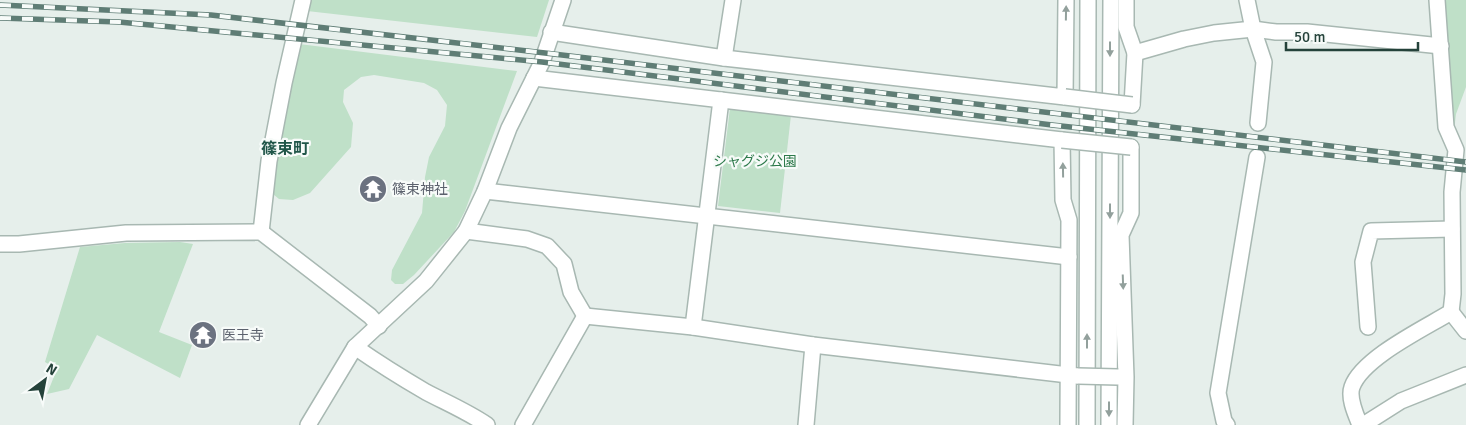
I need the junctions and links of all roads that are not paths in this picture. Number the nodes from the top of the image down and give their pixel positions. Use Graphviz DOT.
graph roads {
  1 [pos="303,0"];
  2 [pos="563,0"];
  3 [pos="733,0"];
  4 [pos="1066,0"];
  5 [pos="1088,0"];
  6 [pos="1111,0"];
  7 [pos="1126,0"];
  8 [pos="1248,0"];
  9 [pos="1437,0"];
  10 [pos="1253,29"];
  11 [pos="551,32"];
  12 [pos="1441,46"];
  13 [pos="1135,53"];
  14 [pos="724,58"];
  15 [pos="534,78"];
  16 [pos="1064,97"];
  17 [pos="721,100"];
  18 [pos="1258,123"];
  19 [pos="1062,140"];
  20 [pos="1257,157"];
  21 [pos="484,191"];
  22 [pos="707,215"];
  23 [pos="1452,229"];
  24 [pos="466,231"];
  25 [pos="262,232"];
  26 [pos="0,244"];
  27 [pos="1069,257"];
  28 [pos="1451,312"];
  29 [pos="585,316"];
  30 [pos="379,326"];
  31 [pos="693,327"];
  32 [pos="1368,328"];
  33 [pos="1466,331"];
  34 [pos="813,345"];
  35 [pos="355,346"];
  36 [pos="1073,376"];
  37 [pos="1466,376"];
  38 [pos="1122,377"];
  39 [pos="308,425"];
  40 [pos="487,425"];
  41 [pos="523,425"];
  42 [pos="806,425"];
  43 [pos="1068,425"];
  44 [pos="1087,425"];
  45 [pos="1109,425"];
  46 [pos="1125,425"];
  47 [pos="1227,425"];
  48 [pos="1361,425"];
  1 -- 25 [label="street"];
  2 -- 11 [label="street"];
  3 -- 14 [label="street"];
  16 -- 4 [label="street, one-way"];
  44 -- 5 [label="street, one-way"];
  6 -- 45 [label="street, one-way"];
  7 -- 13 [label="street"];
  8 -- 10 [label="street"];
  9 -- 12 [label="street"];
  10 -- 12 [label="street"];
  10 -- 13 [label="street"];
  10 -- 18 [label="street"];
  11 -- 14 [label="street"];
  11 -- 15 [label="street"];
  12 -- 23 [label="street"];
  13 -- 16 [label="street, bridge"];
  14 -- 16 [label="street"];
  15 -- 17 [label="street"];
  15 -- 21 [label="street"];
  17 -- 19 [label="street"];
  17 -- 22 [label="street"];
  27 -- 19 [label="street, one-way"];
  19 -- 38 [label="street, one-way, bridge"];
  20 -- 47 [label="street"];
  21 -- 22 [label="street"];
  21 -- 24 [label="street"];
  22 -- 27 [label="street"];
  22 -- 31 [label="street"];
  23 -- 28 [label="street"];
  23 -- 32 [label="street"];
  24 -- 29 [label="street"];
  24 -- 30 [label="street"];
  25 -- 26 [label="street"];
  25 -- 30 [label="street"];
  27 -- 36 [label="street"];
  28 -- 33 [label="street"];
  28 -- 48 [label="street"];
  29 -- 31 [label="street"];
  29 -- 41 [label="street"];
  30 -- 35 [label="street"];
  31 -- 34 [label="street"];
  34 -- 36 [label="street"];
  34 -- 42 [label="street"];
  35 -- 39 [label="street"];
  35 -- 40 [label="street"];
  36 -- 38 [label="street, bridge"];
  36 -- 43 [label="street"];
  37 -- 48 [label="street"];
  38 -- 46 [label="street"];
}
